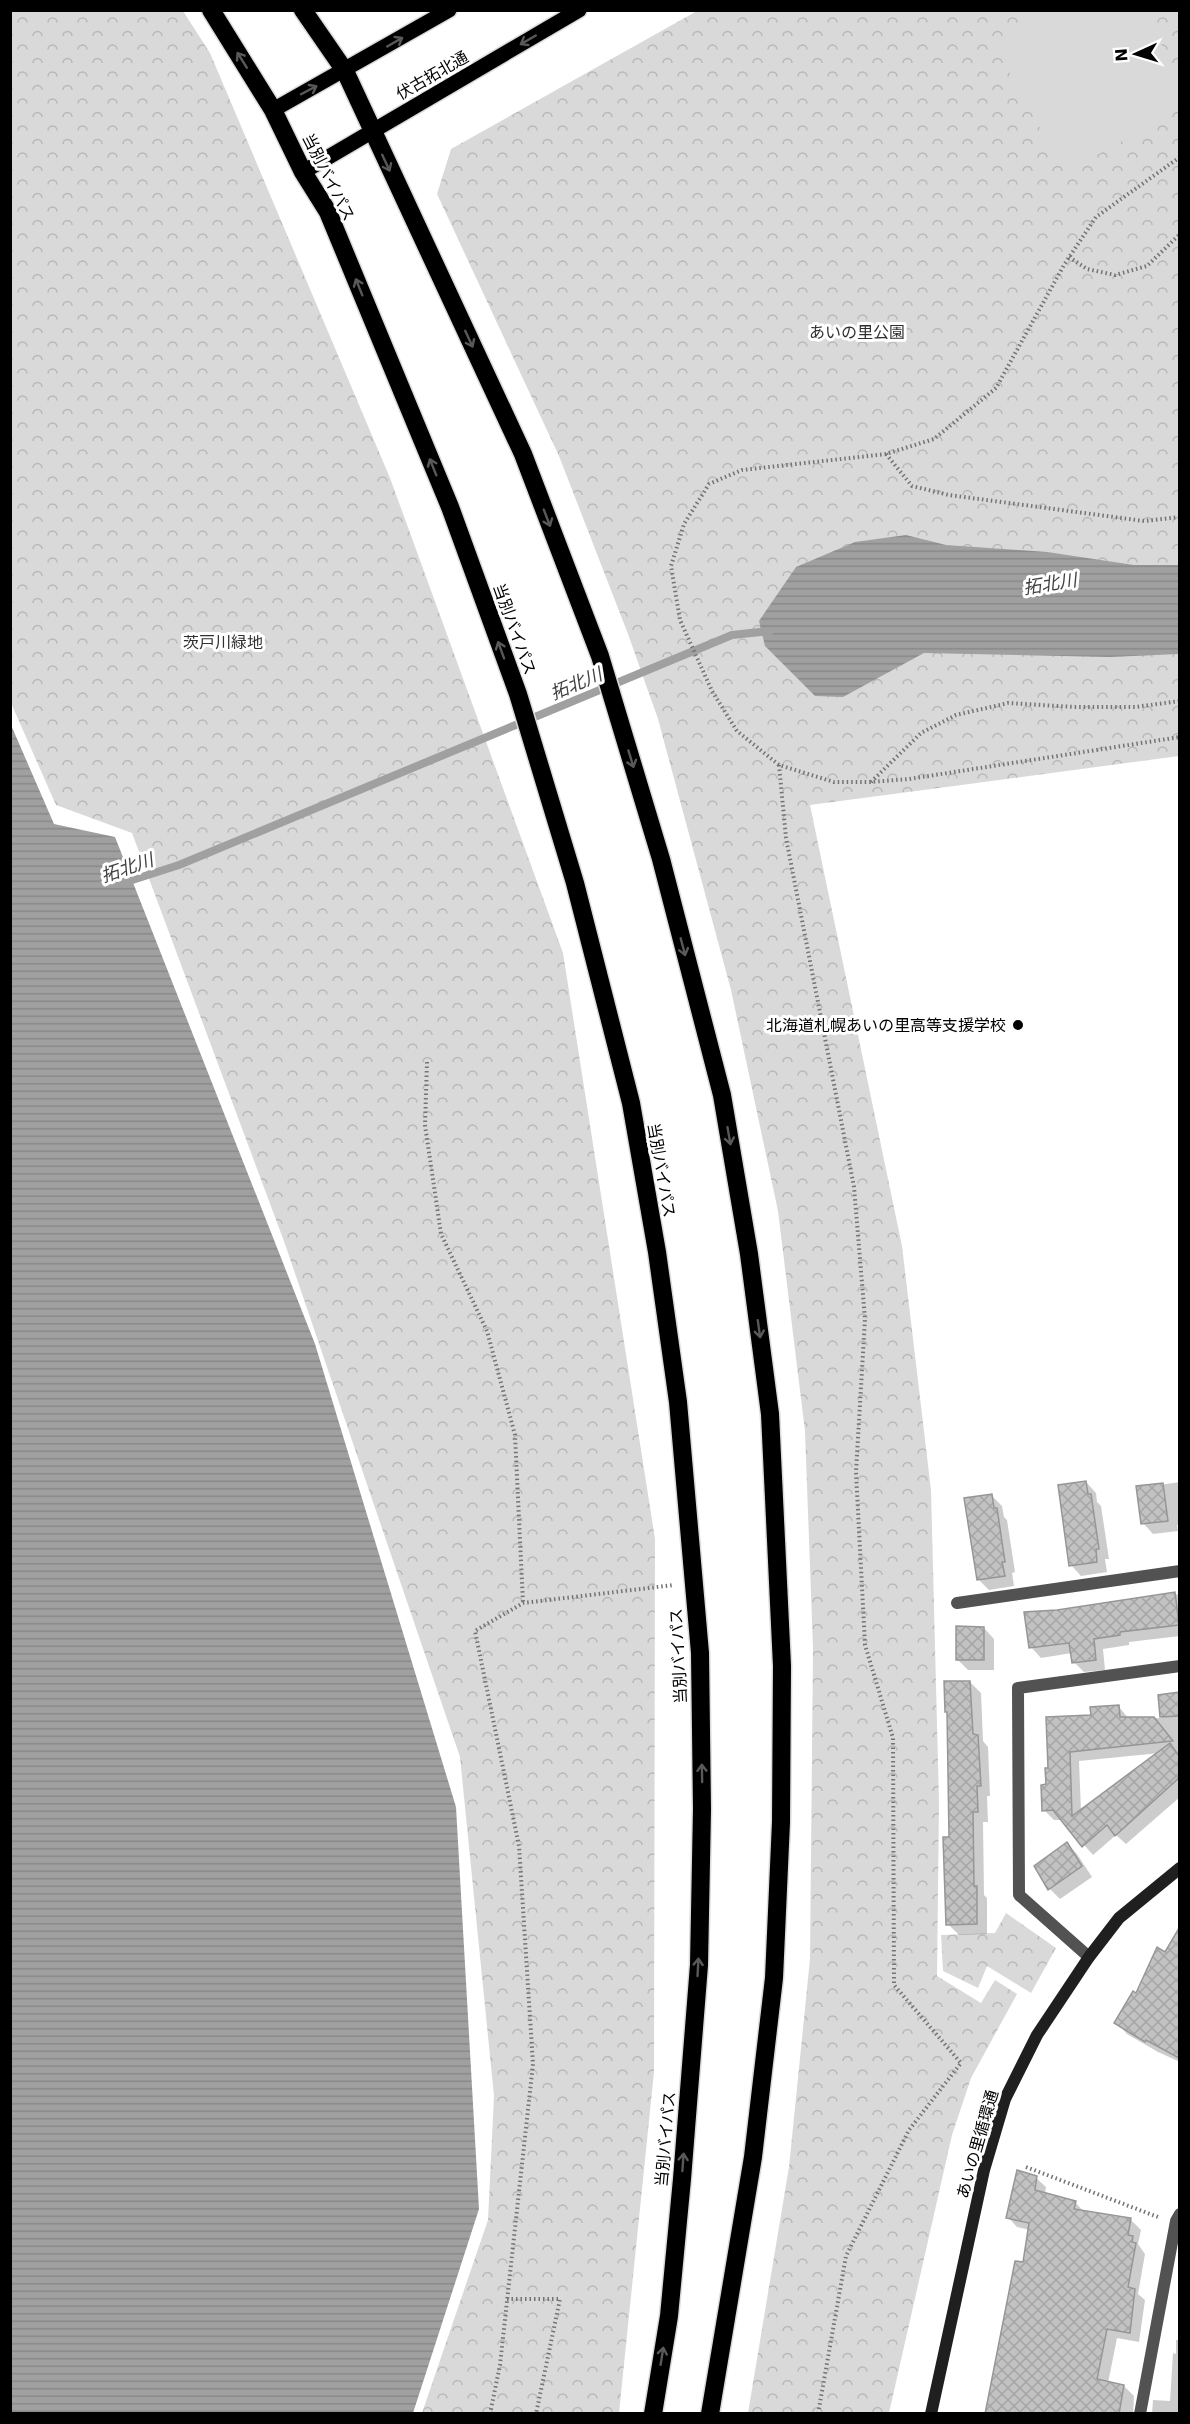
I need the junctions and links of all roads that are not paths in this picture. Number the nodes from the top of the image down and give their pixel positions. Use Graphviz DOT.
graph roads {
  1 [pos="211,10"];
  2 [pos="303,10"];
  3 [pos="449,10"];
  4 [pos="579,10"];
  5 [pos="345,71"];
  6 [pos="273,110"];
  7 [pos="371,131"];
  8 [pos="303,172"];
  9 [pos="1179,1571"];
  10 [pos="957,1603"];
  11 [pos="1179,1666"];
  12 [pos="1179,1868"];
  13 [pos="1089,1957"];
  14 [pos="1178,2219"];
  15 [pos="653,2414"];
  16 [pos="710,2414"];
  17 [pos="931,2414"];
  18 [pos="1140,2414"];
  6 -- 1 [label="highway, 当別バイパス, one-way"];
  2 -- 5 [label="highway"];
  5 -- 3 [label="main road, one-way"];
  4 -- 7 [label="main road, 伏古拓北通, one-way"];
  6 -- 5 [label="main road, one-way"];
  5 -- 7 [label="highway"];
  6 -- 8 [label="highway, 当別バイパス"];
  7 -- 8 [label="main road, 伏古拓北通"];
  7 -- 16 [label="highway, one-way"];
  15 -- 8 [label="highway, 当別バイパス, one-way"];
  9 -- 10 [label="street"];
  11 -- 13 [label="street"];
  12 -- 13 [label="street, あいの里循環通"];
  13 -- 17 [label="street, あいの里循環通"];
  14 -- 18 [label="street"];
}
